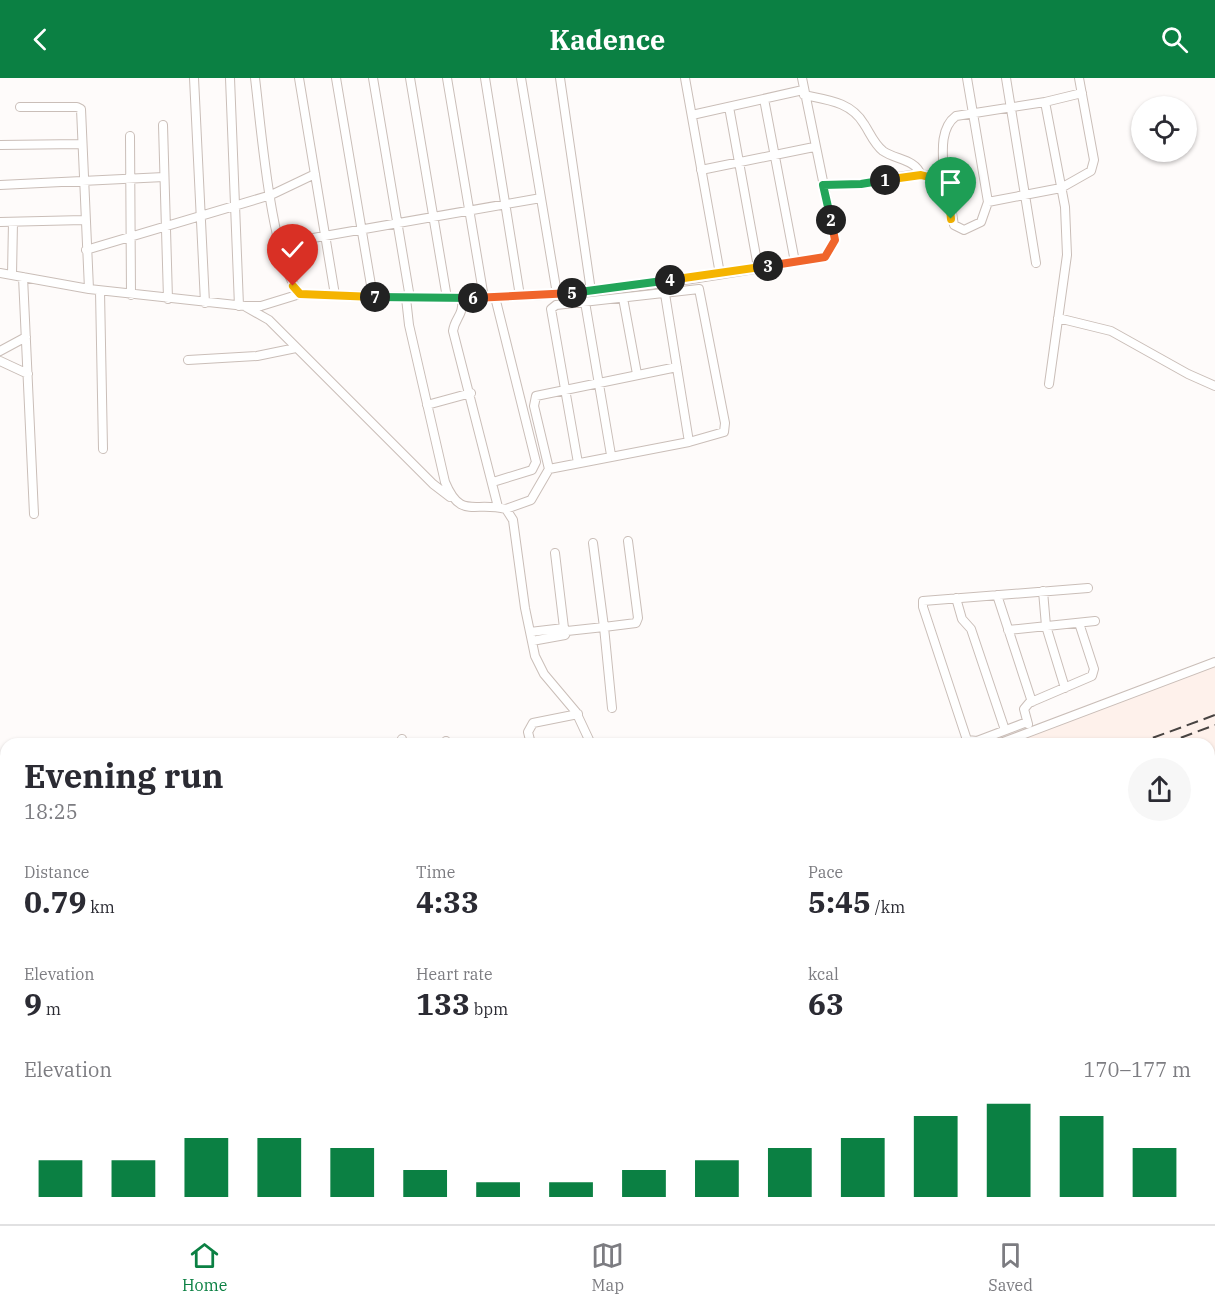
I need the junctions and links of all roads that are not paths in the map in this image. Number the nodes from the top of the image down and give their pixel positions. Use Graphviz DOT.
graph roads {
  1 [pos="194,78"];
  2 [pos="230,78"];
  3 [pos="255,78"];
  4 [pos="299,78"];
  5 [pos="336,78"];
  6 [pos="373,78"];
  7 [pos="410,78"];
  8 [pos="447,78"];
  9 [pos="485,78"];
  10 [pos="521,78"];
  11 [pos="560,78"];
  12 [pos="685,78"];
  13 [pos="802,78"];
  14 [pos="967,78"];
  15 [pos="1006,78"];
  16 [pos="1079,78"];
  17 [pos="804,93"];
  18 [pos="1082,93"];
  19 [pos="764,99"];
  20 [pos="1045,102"];
  21 [pos="20,107"];
  22 [pos="729,107"];
  23 [pos="1011,107"];
  24 [pos="974,114"];
  25 [pos="692,115"];
  26 [pos="163,125"];
  27 [pos="130,136"];
  28 [pos="81,144"];
  29 [pos="0,145"];
  30 [pos="814,147"];
  31 [pos="775,155"];
  32 [pos="738,163"];
  33 [pos="702,170"];
  34 [pos="315,174"];
  35 [pos="921,175"];
  36 [pos="164,177"];
  37 [pos="130,178"];
  38 [pos="83,181"];
  39 [pos="944,181"];
  40 [pos="0,185"];
  41 [pos="823,185"];
  42 [pos="1061,188"];
  43 [pos="271,195"];
  44 [pos="1026,196"];
  45 [pos="541,198"];
  46 [pos="988,202"];
  47 [pos="236,205"];
  48 [pos="506,206"];
  49 [pos="470,211"];
  50 [pos="202,216"];
  51 [pos="434,216"];
  52 [pos="84,220"];
  53 [pos="0,222"];
  54 [pos="13,222"];
  55 [pos="397,223"];
  56 [pos="166,227"];
  57 [pos="362,230"];
  58 [pos="325,236"];
  59 [pos="130,237"];
  60 [pos="279,244"];
  61 [pos="86,250"];
  62 [pos="795,262"];
  63 [pos="1036,263"];
  64 [pos="758,267"];
  65 [pos="0,273"];
  66 [pos="720,273"];
  67 [pos="12,275"];
  68 [pos="23,277"];
  69 [pos="88,289"];
  70 [pos="100,291"];
  71 [pos="591,291"];
  72 [pos="131,294"];
  73 [pos="300,294"];
  74 [pos="557,294"];
  75 [pos="665,294"];
  76 [pos="335,295"];
  77 [pos="520,296"];
  78 [pos="373,297"];
  79 [pos="495,297"];
  80 [pos="408,298"];
  81 [pos="447,298"];
  82 [pos="462,298"];
  83 [pos="484,298"];
  84 [pos="623,298"];
  85 [pos="168,299"];
  86 [pos="585,302"];
  87 [pos="205,303"];
  88 [pos="242,306"];
  89 [pos="1058,318"];
  90 [pos="26,337"];
  91 [pos="296,348"];
  92 [pos="0,351"];
  93 [pos="188,360"];
  94 [pos="0,361"];
  95 [pos="677,367"];
  96 [pos="28,374"];
  97 [pos="637,375"];
  98 [pos="600,382"];
  99 [pos="1049,384"];
  100 [pos="1215,386"];
  101 [pos="564,388"];
  102 [pos="471,393"];
  103 [pos="427,405"];
  104 [pos="689,442"];
  105 [pos="103,449"];
  106 [pos="611,455"];
  107 [pos="578,463"];
  108 [pos="549,469"];
  109 [pos="493,482"];
  110 [pos="451,498"];
  111 [pos="502,508"];
  112 [pos="34,514"];
  113 [pos="628,541"];
  114 [pos="593,543"];
  115 [pos="555,553"];
  116 [pos="1088,588"];
  117 [pos="1043,591"];
  118 [pos="997,595"];
  119 [pos="956,597"];
  120 [pos="1095,621"];
  121 [pos="1079,622"];
  122 [pos="1046,626"];
  123 [pos="603,627"];
  124 [pos="566,630"];
  125 [pos="1008,630"];
  126 [pos="531,637"];
  127 [pos="1215,662"];
  128 [pos="1065,688"];
  129 [pos="1032,702"];
  130 [pos="612,708"];
  131 [pos="578,714"];
  132 [pos="1027,722"];
  133 [pos="1005,730"];
  134 [pos="1031,731"];
  135 [pos="530,738"];
  136 [pos="588,738"];
  137 [pos="965,738"];
  138 [pos="985,738"];
  139 [pos="1013,738"];
  1 -- 50 [label="street"];
  2 -- 47 [label="street"];
  3 -- 43 [label="street"];
  4 -- 34 [label="street"];
  5 -- 57 [label="street"];
  6 -- 55 [label="street"];
  7 -- 51 [label="street"];
  8 -- 49 [label="street"];
  9 -- 48 [label="street"];
  10 -- 45 [label="street"];
  11 -- 71 [label="street"];
  12 -- 25 [label="street"];
  13 -- 17 [label="street"];
  14 -- 24 [label="street"];
  15 -- 23 [label="street"];
  16 -- 18 [label="street"];
  17 -- 19 [label="street"];
  17 -- 30 [label="street"];
  17 -- 35 [label="street"];
  18 -- 20 [label="street"];
  18 -- 42 [label="street"];
  19 -- 22 [label="street"];
  19 -- 31 [label="street"];
  20 -- 23 [label="street"];
  20 -- 42 [label="street"];
  21 -- 28 [label="street"];
  22 -- 25 [label="street"];
  22 -- 32 [label="street"];
  23 -- 24 [label="street"];
  23 -- 44 [label="street"];
  24 -- 39 [label="street"];
  24 -- 46 [label="street"];
  25 -- 33 [label="street"];
  26 -- 36 [label="street"];
  27 -- 37 [label="street"];
  28 -- 29 [label="street"];
  28 -- 38 [label="street"];
  30 -- 31 [label="street"];
  30 -- 41 [label="street"];
  31 -- 32 [label="street"];
  31 -- 62 [label="street"];
  32 -- 33 [label="street"];
  32 -- 64 [label="street"];
  33 -- 66 [label="street"];
  34 -- 43 [label="street"];
  34 -- 58 [label="street"];
  35 -- 39 [label="street"];
  35 -- 41 [label="street"];
  36 -- 37 [label="street"];
  36 -- 56 [label="street"];
  37 -- 38 [label="street"];
  37 -- 59 [label="street"];
  38 -- 40 [label="street"];
  38 -- 52 [label="street"];
  39 -- 46 [label="street"];
  41 -- 62 [label="street"];
  42 -- 44 [label="street"];
  42 -- 89 [label="street"];
  43 -- 47 [label="street"];
  43 -- 60 [label="street"];
  44 -- 46 [label="street"];
  44 -- 63 [label="street"];
  45 -- 48 [label="street"];
  45 -- 74 [label="street"];
  47 -- 50 [label="street"];
  47 -- 88 [label="street"];
  48 -- 49 [label="street"];
  48 -- 77 [label="street"];
  49 -- 51 [label="street"];
  49 -- 83 [label="street"];
  50 -- 56 [label="street"];
  50 -- 87 [label="street"];
  51 -- 55 [label="street"];
  51 -- 81 [label="street"];
  52 -- 54 [label="street"];
  52 -- 61 [label="street"];
  53 -- 54 [label="street"];
  54 -- 67 [label="street"];
  55 -- 57 [label="street"];
  55 -- 80 [label="street"];
  56 -- 59 [label="street"];
  56 -- 85 [label="street"];
  57 -- 58 [label="street"];
  57 -- 78 [label="street"];
  58 -- 60 [label="street"];
  58 -- 76 [label="street"];
  59 -- 61 [label="street"];
  59 -- 72 [label="street"];
  60 -- 73 [label="street"];
  61 -- 69 [label="street"];
  62 -- 64 [label="street"];
  64 -- 66 [label="street"];
  65 -- 67 [label="street"];
  66 -- 71 [label="street"];
  67 -- 68 [label="street"];
  68 -- 69 [label="street"];
  68 -- 90 [label="street"];
  69 -- 70 [label="street"];
  70 -- 72 [label="street"];
  70 -- 105 [label="street"];
  71 -- 74 [label="street"];
  72 -- 85 [label="street"];
  73 -- 76 [label="street"];
  73 -- 88 [label="street"];
  74 -- 77 [label="street"];
  75 -- 84 [label="street"];
  75 -- 95 [label="street"];
  75 -- 104 [label="street"];
  76 -- 78 [label="street"];
  77 -- 79 [label="street"];
  78 -- 80 [label="street"];
  79 -- 83 [label="street"];
  79 -- 109 [label="street"];
  80 -- 81 [label="street"];
  80 -- 103 [label="street"];
  81 -- 82 [label="street"];
  82 -- 83 [label="street"];
  82 -- 102 [label="street"];
  84 -- 86 [label="street"];
  84 -- 97 [label="street"];
  85 -- 87 [label="street"];
  86 -- 98 [label="street"];
  86 -- 101 [label="street"];
  87 -- 88 [label="street"];
  88 -- 91 [label="street"];
  89 -- 99 [label="street"];
  89 -- 100 [label="street"];
  90 -- 92 [label="street"];
  90 -- 96 [label="street"];
  91 -- 93 [label="street"];
  91 -- 110 [label="street"];
  94 -- 96 [label="street"];
  95 -- 97 [label="street"];
  95 -- 104 [label="street"];
  96 -- 112 [label="street"];
  97 -- 98 [label="street"];
  98 -- 101 [label="street"];
  98 -- 106 [label="street"];
  101 -- 107 [label="street"];
  101 -- 108 [label="street"];
  102 -- 103 [label="street"];
  102 -- 109 [label="street"];
  103 -- 110 [label="street"];
  104 -- 106 [label="street"];
  106 -- 107 [label="street"];
  107 -- 108 [label="street"];
  108 -- 111 [label="street"];
  109 -- 111 [label="street"];
  110 -- 111 [label="street"];
  111 -- 126 [label="street"];
  113 -- 123 [label="street"];
  114 -- 123 [label="street"];
  115 -- 124 [label="street"];
  116 -- 117 [label="street"];
  117 -- 118 [label="street"];
  117 -- 122 [label="street"];
  118 -- 119 [label="street"];
  118 -- 125 [label="street"];
  119 -- 133 [label="street"];
  119 -- 137 [label="street"];
  120 -- 121 [label="street"];
  121 -- 122 [label="street"];
  121 -- 128 [label="street"];
  122 -- 125 [label="street"];
  122 -- 128 [label="street"];
  123 -- 124 [label="street"];
  123 -- 130 [label="street"];
  124 -- 126 [label="street"];
  125 -- 129 [label="street"];
  126 -- 131 [label="street"];
  127 -- 134 [label="street"];
  128 -- 129 [label="street"];
  129 -- 132 [label="street"];
  131 -- 135 [label="street"];
  131 -- 136 [label="street"];
  132 -- 133 [label="street"];
  132 -- 134 [label="street"];
  133 -- 138 [label="street"];
  134 -- 139 [label="street"];
}
